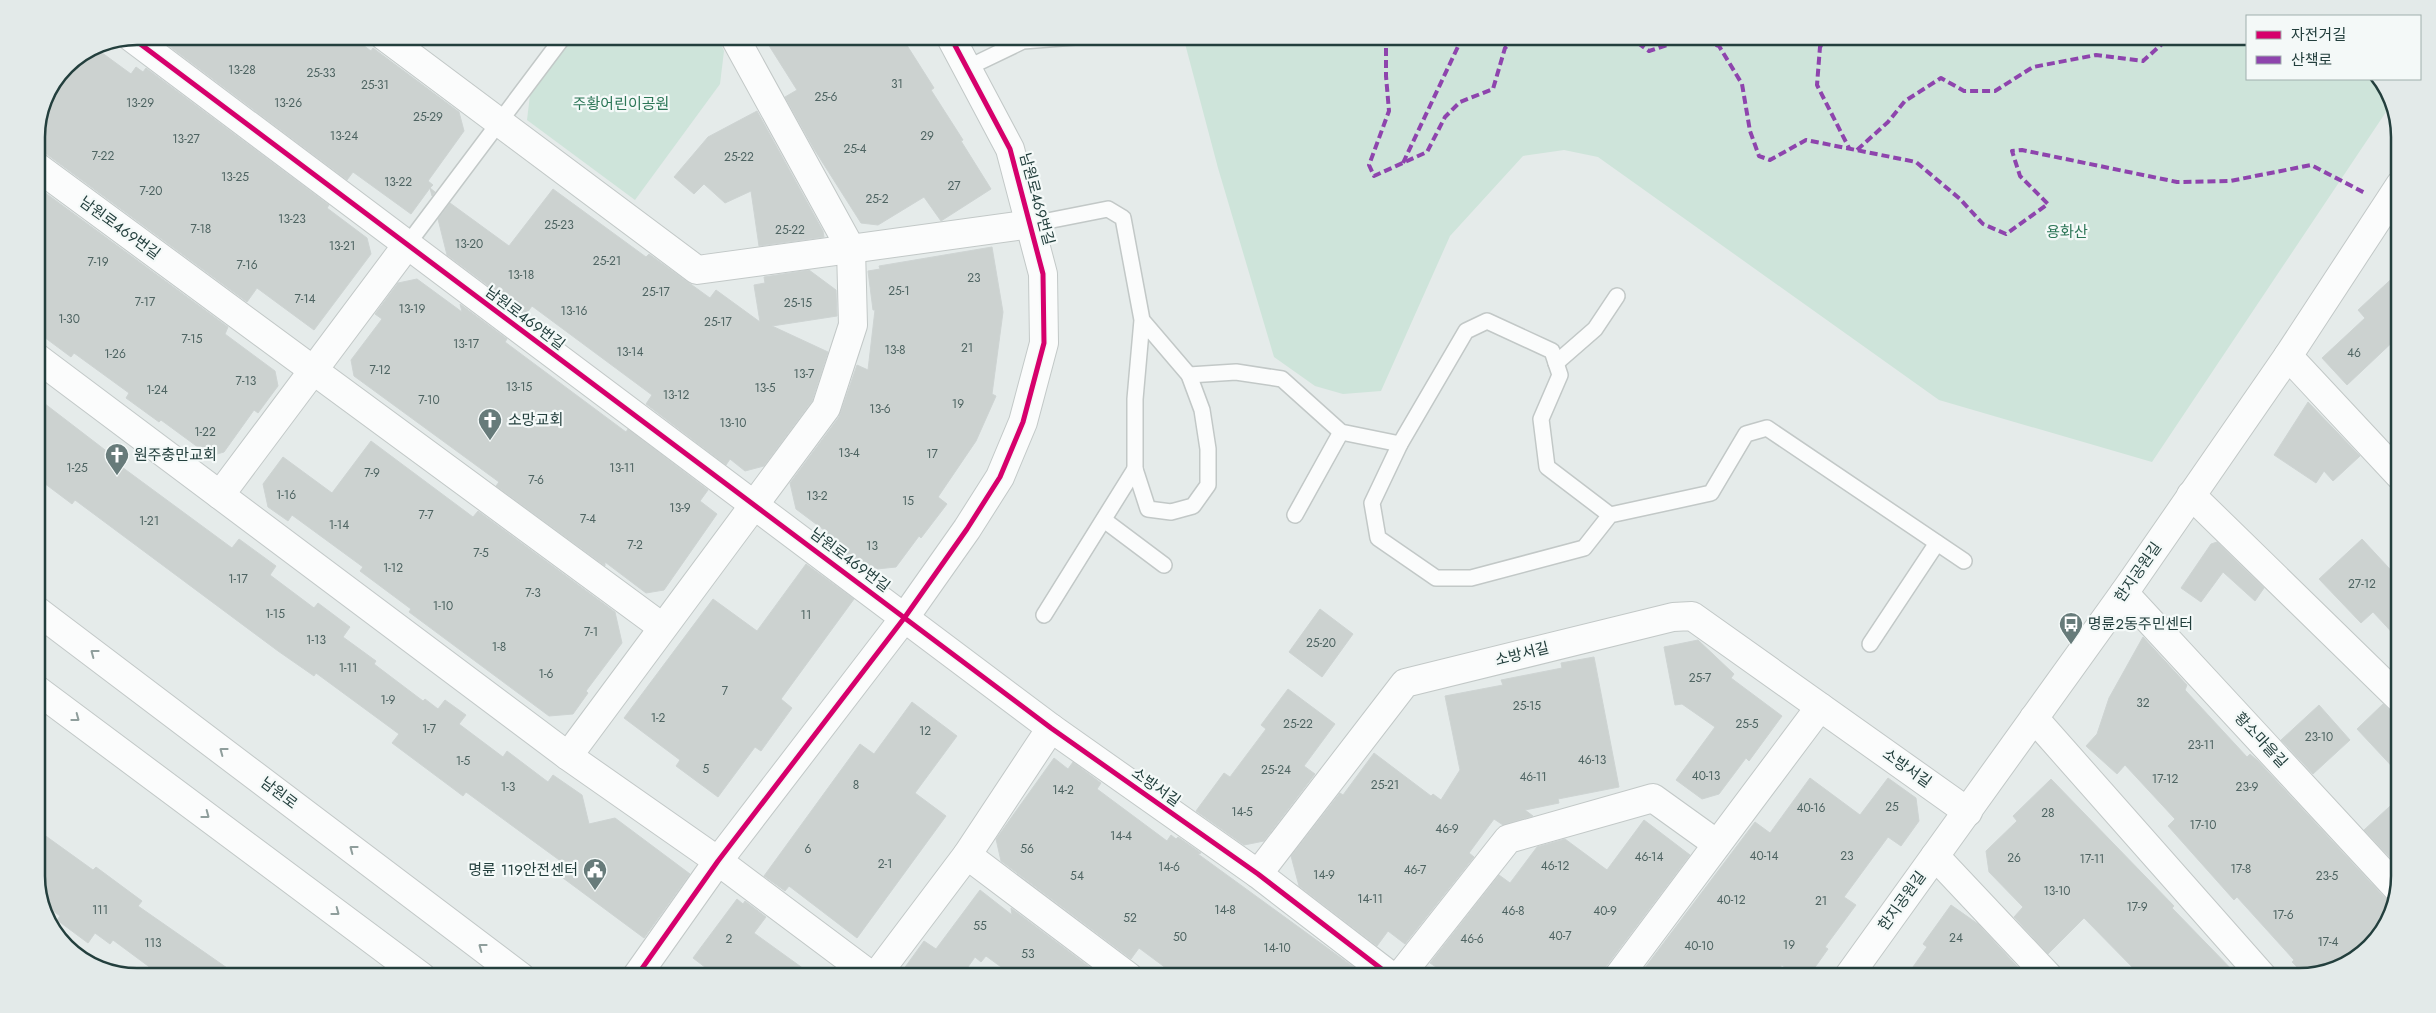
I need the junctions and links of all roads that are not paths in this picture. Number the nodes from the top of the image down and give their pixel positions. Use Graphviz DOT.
graph roads {
  1 [pos="140,45"];
  2 [pos="396,45"];
  3 [pos="557,45"];
  4 [pos="739,45"];
  5 [pos="955,45"];
  6 [pos="1014,45"];
  7 [pos="967,68"];
  8 [pos="498,120"];
  9 [pos="45,173"];
  10 [pos="2391,206"];
  11 [pos="1032,224"];
  12 [pos="407,245"];
  13 [pos="851,249"];
  14 [pos="1617,296"];
  15 [pos="1142,320"];
  16 [pos="2288,356"];
  17 [pos="1556,363"];
  18 [pos="45,364"];
  19 [pos="314,371"];
  20 [pos="1189,375"];
  21 [pos="1341,432"];
  22 [pos="1400,444"];
  23 [pos="2391,466"];
  24 [pos="1135,469"];
  25 [pos="220,495"];
  26 [pos="2191,495"];
  27 [pos="755,504"];
  28 [pos="1294,515"];
  29 [pos="1610,515"];
  30 [pos="1104,520"];
  31 [pos="1937,544"];
  32 [pos="1964,561"];
  33 [pos="1164,565"];
  34 [pos="2124,593"];
  35 [pos="1044,615"];
  36 [pos="45,617"];
  37 [pos="905,617"];
  38 [pos="662,627"];
  39 [pos="1870,644"];
  40 [pos="2391,690"];
  41 [pos="45,696"];
  42 [pos="1820,707"];
  43 [pos="2034,718"];
  44 [pos="1051,728"];
  45 [pos="568,756"];
  46 [pos="1968,812"];
  47 [pos="1717,844"];
  48 [pos="967,855"];
  49 [pos="1935,856"];
  50 [pos="718,861"];
  51 [pos="1258,874"];
  52 [pos="2391,882"];
  53 [pos="410,968"];
  54 [pos="509,968"];
  55 [pos="642,968"];
  56 [pos="862,968"];
  57 [pos="881,968"];
  58 [pos="1118,968"];
  59 [pos="1380,968"];
  60 [pos="1406,968"];
  61 [pos="1625,968"];
  62 [pos="1854,968"];
  63 [pos="2041,968"];
  64 [pos="2255,968"];
  1 -- 12 [label="street, 남원로469번길"];
  2 -- 8 [label="street, 남원로469번길"];
  3 -- 8 [label="lane"];
  4 -- 13 [label="street"];
  5 -- 7 [label="street, 남원로469번길"];
  6 -- 7 [label="lane"];
  7 -- 11 [label="street, 남원로469번길"];
  8 -- 12 [label="lane"];
  8 -- 13 [label="street, 남원로469번길"];
  9 -- 19 [label="street, 남원로469번길"];
  10 -- 16 [label="street, 한지공원길"];
  11 -- 13 [label="street, 남원로469번길"];
  11 -- 15 [label="lane"];
  11 -- 37 [label="street, 남원로469번길"];
  12 -- 19 [label="street"];
  12 -- 27 [label="street, 남원로469번길"];
  13 -- 27 [label="street"];
  14 -- 17 [label="lane"];
  15 -- 20 [label="lane"];
  15 -- 24 [label="lane"];
  16 -- 23 [label="street"];
  16 -- 26 [label="street, 한지공원길"];
  17 -- 22 [label="lane"];
  17 -- 29 [label="lane"];
  18 -- 25 [label="street"];
  19 -- 25 [label="street"];
  19 -- 38 [label="street, 남원로469번길"];
  20 -- 21 [label="lane"];
  20 -- 24 [label="lane"];
  21 -- 22 [label="lane"];
  21 -- 28 [label="lane"];
  22 -- 29 [label="lane"];
  24 -- 30 [label="lane"];
  25 -- 45 [label="street"];
  26 -- 34 [label="street, 한지공원길"];
  26 -- 40 [label="street"];
  27 -- 37 [label="street, 남원로469번길"];
  27 -- 38 [label="street"];
  29 -- 31 [label="lane"];
  30 -- 33 [label="lane"];
  30 -- 35 [label="lane"];
  31 -- 32 [label="lane"];
  31 -- 39 [label="lane"];
  34 -- 43 [label="street, 한지공원길"];
  34 -- 52 [label="street, 황소마을길"];
  54 -- 36 [label="street, 남원로, one-way"];
  37 -- 44 [label="street, 소방서길"];
  37 -- 50 [label="street, 남원로469번길"];
  38 -- 45 [label="street"];
  41 -- 53 [label="street, one-way"];
  42 -- 46 [label="street, 소방서길"];
  42 -- 47 [label="street"];
  42 -- 51 [label="street, 소방서길"];
  43 -- 46 [label="street, 한지공원길"];
  43 -- 64 [label="street"];
  44 -- 48 [label="street"];
  44 -- 51 [label="street, 소방서길"];
  45 -- 50 [label="street"];
  46 -- 49 [label="street, 한지공원길"];
  47 -- 60 [label="street"];
  47 -- 61 [label="street"];
  48 -- 57 [label="street"];
  48 -- 58 [label="street"];
  49 -- 62 [label="street, 한지공원길"];
  49 -- 63 [label="street"];
  50 -- 55 [label="street, 남원로469번길"];
  50 -- 56 [label="street"];
  51 -- 59 [label="street, 소방서길"];
}
